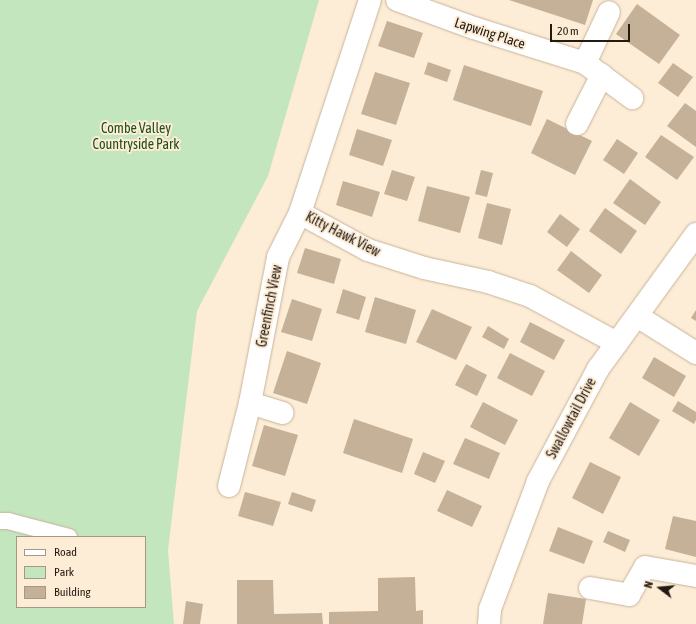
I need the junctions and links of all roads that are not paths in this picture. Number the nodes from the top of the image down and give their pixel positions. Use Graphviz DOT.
graph roads {
  1 [pos="370,0"];
  2 [pos="397,0"];
  3 [pos="609,12"];
  4 [pos="593,69"];
  5 [pos="632,98"];
  6 [pos="577,124"];
  7 [pos="300,213"];
  8 [pos="696,234"];
  9 [pos="637,316"];
  10 [pos="617,343"];
  11 [pos="696,353"];
  12 [pos="250,403"];
  13 [pos="283,413"];
  14 [pos="229,486"];
  15 [pos="0,522"];
  16 [pos="65,536"];
  17 [pos="696,576"];
  18 [pos="590,588"];
  19 [pos="489,624"];
  1 -- 7 [label="street, Kitty Hawk View"];
  2 -- 4 [label="street, Lapwing Place"];
  3 -- 4 [label="street"];
  4 -- 5 [label="street, Lapwing Place"];
  4 -- 6 [label="street"];
  7 -- 10 [label="street, Kitty Hawk View"];
  7 -- 12 [label="street, Greenfinch View"];
  8 -- 9 [label="street, Swallowtail Drive"];
  9 -- 10 [label="street, Swallowtail Drive"];
  9 -- 11 [label="street"];
  10 -- 19 [label="street, Swallowtail Drive"];
  12 -- 13 [label="street"];
  12 -- 14 [label="street, Greenfinch View"];
  15 -- 16 [label="lane"];
  17 -- 18 [label="street"];
}
